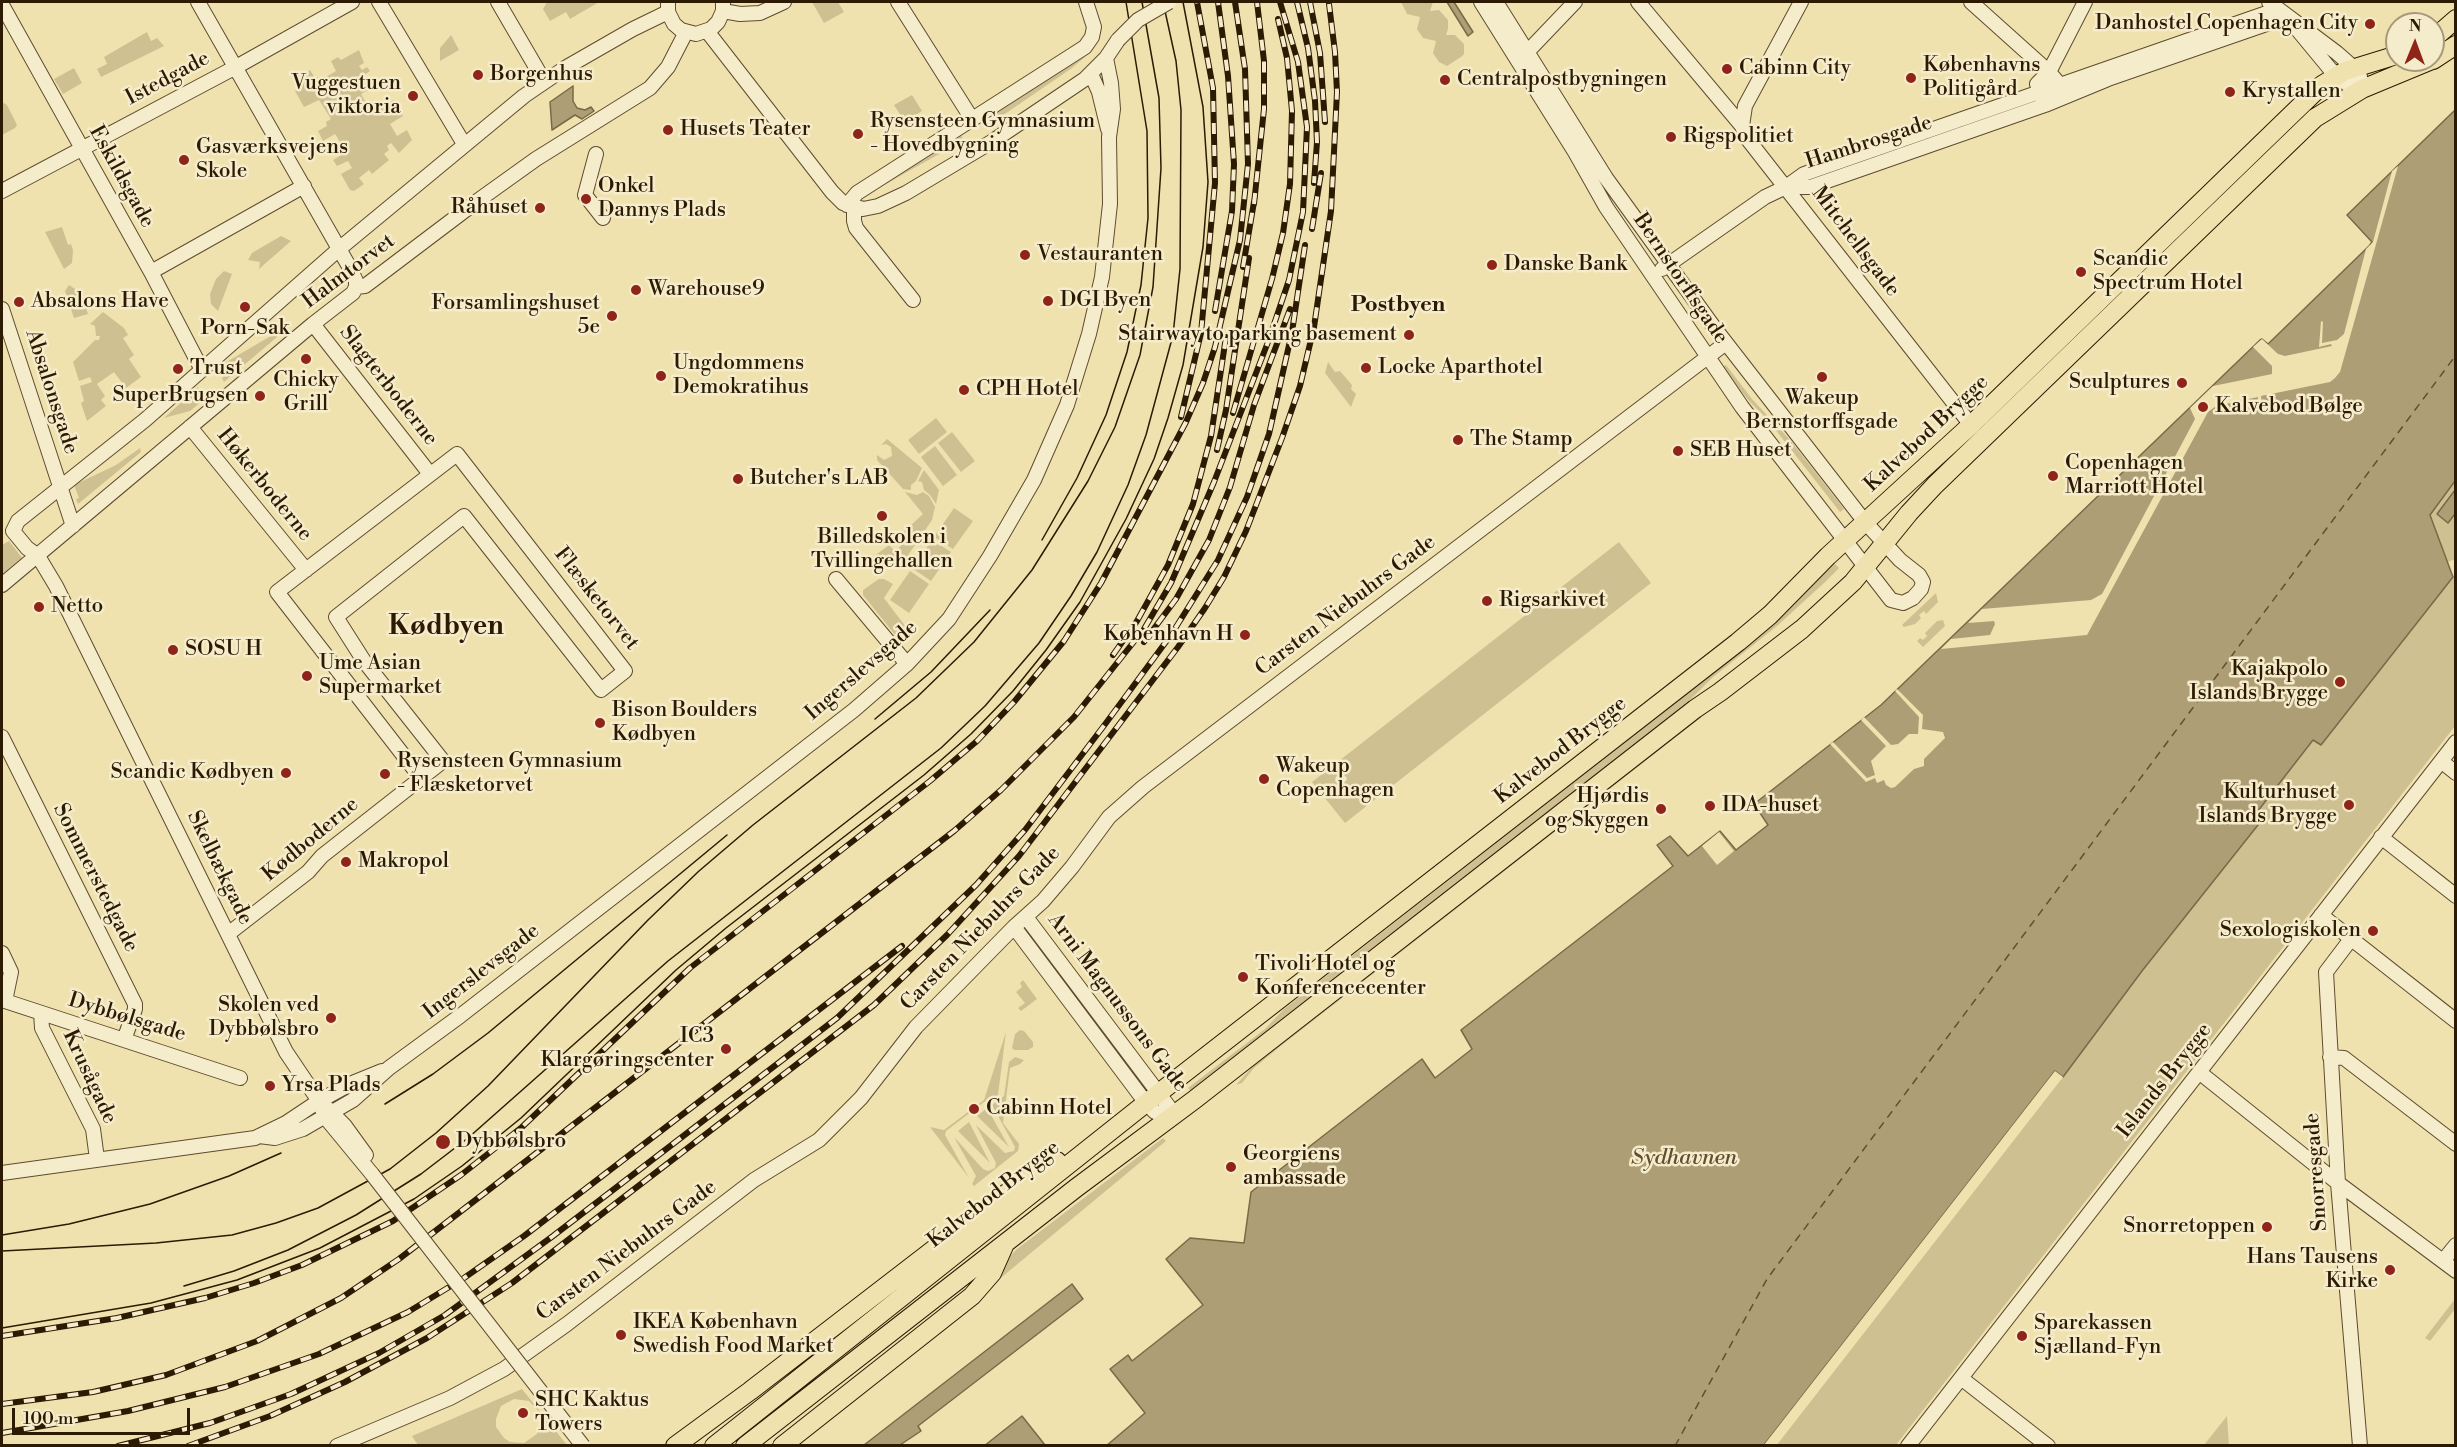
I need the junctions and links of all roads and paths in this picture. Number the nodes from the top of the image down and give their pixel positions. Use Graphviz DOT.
graph roads {
  1 [pos="198,2"];
  2 [pos="352,2"];
  3 [pos="379,2"];
  4 [pos="498,2"];
  5 [pos="784,2"];
  6 [pos="898,2"];
  7 [pos="1086,2"];
  8 [pos="1169,2"];
  9 [pos="1481,2"];
  10 [pos="1496,2"];
  11 [pos="1575,2"];
  12 [pos="1638,2"];
  13 [pos="1801,2"];
  14 [pos="1971,2"];
  15 [pos="2085,2"];
  16 [pos="2,5"];
  17 [pos="723,6"];
  18 [pos="668,7"];
  19 [pos="2278,9"];
  20 [pos="686,32"];
  21 [pos="707,32"];
  22 [pos="1522,55"];
  23 [pos="1106,58"];
  24 [pos="2385,59"];
  25 [pos="236,67"];
  26 [pos="2345,71"];
  27 [pos="2049,72"];
  28 [pos="2404,72"];
  29 [pos="1091,74"];
  30 [pos="544,81"];
  31 [pos="2362,89"];
  32 [pos="2062,91"];
  33 [pos="2040,92"];
  34 [pos="2045,105"];
  35 [pos="972,119"];
  36 [pos="1742,126"];
  37 [pos="1110,137"];
  38 [pos="464,144"];
  39 [pos="81,149"];
  40 [pos="596,154"];
  41 [pos="304,186"];
  42 [pos="1786,187"];
  43 [pos="2,190"];
  44 [pos="850,206"];
  45 [pos="603,218"];
  46 [pos="339,249"];
  47 [pos="1668,265"];
  48 [pos="151,272"];
  49 [pos="1653,275"];
  50 [pos="356,287"];
  51 [pos="913,300"];
  52 [pos="2,309"];
  53 [pos="313,324"];
  54 [pos="1725,343"];
  55 [pos="1708,356"];
  56 [pos="202,370"];
  57 [pos="1971,425"];
  58 [pos="190,427"];
  59 [pos="430,474"];
  60 [pos="60,487"];
  61 [pos="1865,522"];
  62 [pos="73,526"];
  63 [pos="7,534"];
  64 [pos="1846,540"];
  65 [pos="1884,543"];
  66 [pos="38,556"];
  67 [pos="1866,567"];
  68 [pos="306,570"];
  69 [pos="836,579"];
  70 [pos="2,585"];
  71 [pos="907,664"];
  72 [pos="2,737"];
  73 [pos="2456,742"];
  74 [pos="2441,761"];
  75 [pos="2456,772"];
  76 [pos="421,778"];
  77 [pos="2381,837"];
  78 [pos="2456,896"];
  79 [pos="2321,915"];
  80 [pos="1026,916"];
  81 [pos="1014,927"];
  82 [pos="228,934"];
  83 [pos="2351,939"];
  84 [pos="2,953"];
  85 [pos="3,1000"];
  86 [pos="41,1013"];
  87 [pos="2456,1021"];
  88 [pos="124,1040"];
  89 [pos="2330,1057"];
  90 [pos="389,1068"];
  91 [pos="2199,1072"];
  92 [pos="240,1078"];
  93 [pos="318,1101"];
  94 [pos="1153,1103"];
  95 [pos="1175,1114"];
  96 [pos="328,1115"];
  97 [pos="1111,1131"];
  98 [pos="259,1136"];
  99 [pos="2456,1144"];
  100 [pos="97,1159"];
  101 [pos="2,1172"];
  102 [pos="2338,1183"];
  103 [pos="1076,1188"];
  104 [pos="1006,1241"];
  105 [pos="2456,1245"];
  106 [pos="2443,1261"];
  107 [pos="2456,1271"];
  108 [pos="1961,1378"];
  109 [pos="337,1446"];
  110 [pos="583,1446"];
  111 [pos="675,1446"];
  112 [pos="714,1446"];
  113 [pos="745,1446"];
  114 [pos="782,1446"];
  115 [pos="1908,1446"];
  116 [pos="2048,1446"];
  117 [pos="2360,1446"];
  1 -- 25 [label="street"];
  2 -- 25 [label="street, Istedgade"];
  3 -- 38 [label="street"];
  4 -- 30 [label="street"];
  5 -- 17 [label="street"];
  6 -- 35 [label="street"];
  7 -- 35 [label="street"];
  8 -- 23 [label="street, bridge"];
  9 -- 22 [label="street, Bernstorffsgade"];
  10 -- 22 [label="street, Bernstorffsgade"];
  11 -- 22 [label="street"];
  12 -- 36 [label="street, Mitchellsgade"];
  13 -- 36 [label="street"];
  14 -- 27 [label="street"];
  15 -- 27 [label="street"];
  16 -- 39 [label="street, Eskildsgade"];
  17 -- 21 [label="street"];
  18 -- 20 [label="street"];
  18 -- 30 [label="street, Halmtorvet"];
  19 -- 26 [label="street"];
  19 -- 32 [label="street, Hambrosgade"];
  20 -- 21 [label="street"];
  20 -- 50 [label="street, Halmtorvet"];
  21 -- 44 [label="street"];
  22 -- 47 [label="street, Bernstorffsgade"];
  22 -- 49 [label="street, Bernstorffsgade"];
  23 -- 29 [label="street"];
  23 -- 37 [label="street, Ingerslevsgade"];
  24 -- 26 [label="main road, Kalvebod Brygge"];
  25 -- 39 [label="street, Istedgade"];
  25 -- 41 [label="street"];
  26 -- 31 [label="street"];
  26 -- 57 [label="main road, Kalvebod Brygge"];
  27 -- 32 [label="street"];
  27 -- 33 [label="street"];
  28 -- 31 [label="main road, Kalvebod Brygge"];
  29 -- 37 [label="street, Ingerslevsgade"];
  29 -- 44 [label="street"];
  30 -- 38 [label="street, Halmtorvet"];
  31 -- 65 [label="main road, Kalvebod Brygge"];
  32 -- 33 [label="street, Hambrosgade"];
  32 -- 34 [label="street, Hambrosgade"];
  33 -- 34 [label="street"];
  33 -- 42 [label="street, Hambrosgade"];
  34 -- 42 [label="street, Hambrosgade"];
  35 -- 44 [label="street"];
  36 -- 42 [label="street, Mitchellsgade"];
  37 -- 71 [label="street, Ingerslevsgade"];
  38 -- 46 [label="street, Halmtorvet"];
  39 -- 43 [label="street, Istedgade"];
  39 -- 48 [label="street, Eskildsgade"];
  40 -- 45 [label="street"];
  41 -- 46 [label="street"];
  41 -- 48 [label="street"];
  42 -- 47 [label="street"];
  42 -- 57 [label="street, Mitchellsgade"];
  44 -- 51 [label="street"];
  46 -- 50 [label="street"];
  46 -- 56 [label="street, Halmtorvet"];
  47 -- 49 [label="street"];
  47 -- 54 [label="street, Bernstorffsgade"];
  48 -- 56 [label="street, Eskildsgade"];
  49 -- 55 [label="street, Bernstorffsgade"];
  50 -- 53 [label="street, Halmtorvet"];
  52 -- 60 [label="street, Absalonsgade"];
  53 -- 58 [label="street, Halmtorvet"];
  53 -- 59 [label="street, Slagterboderne"];
  54 -- 55 [label="street, Carsten Niebuhrs Gade"];
  54 -- 61 [label="street, Bernstorffsgade"];
  55 -- 64 [label="street, Bernstorffsgade"];
  55 -- 80 [label="street, Carsten Niebuhrs Gade"];
  56 -- 60 [label="street, Halmtorvet"];
  57 -- 61 [label="main road, Kalvebod Brygge"];
  58 -- 62 [label="street, Halmtorvet"];
  58 -- 68 [label="street, Høkerboderne"];
  59 -- 68 [label="street, Flæsketorvet"];
  59 -- 76 [label="street, Flæsketorvet"];
  60 -- 62 [label="street, Absalonsgade"];
  60 -- 63 [label="street, Halmtorvet"];
  61 -- 64 [label="main road, Kalvebod Brygge"];
  61 -- 65 [label="street, Bernstorffsgade"];
  62 -- 66 [label="street, Halmtorvet"];
  63 -- 66 [label="street, Skelbækgade"];
  64 -- 67 [label="street, Bernstorffsgade"];
  64 -- 94 [label="main road, Kalvebod Brygge"];
  65 -- 67 [label="main road, Kalvebod Brygge"];
  65 -- 67 [label="street"];
  66 -- 70 [label="street, Halmtorvet"];
  66 -- 82 [label="street, Skelbækgade"];
  67 -- 95 [label="main road, Kalvebod Brygge"];
  68 -- 76 [label="street, Flæsketorvet"];
  69 -- 71 [label="street"];
  71 -- 90 [label="street, Ingerslevsgade"];
  72 -- 88 [label="street, Sommerstedgade"];
  73 -- 74 [label="street, Islands Brygge"];
  74 -- 75 [label="street"];
  74 -- 77 [label="street, Islands Brygge"];
  76 -- 82 [label="street, Kødboderne"];
  77 -- 78 [label="street"];
  77 -- 79 [label="street, Islands Brygge"];
  79 -- 83 [label="street"];
  79 -- 91 [label="street, Islands Brygge"];
  80 -- 81 [label="street, Carsten Niebuhrs Gade"];
  80 -- 94 [label="street, Arni Magnussons Gade"];
  81 -- 94 [label="street, Arni Magnussons Gade"];
  81 -- 109 [label="street, Carsten Niebuhrs Gade"];
  82 -- 93 [label="street, Skelbækgade"];
  83 -- 87 [label="street"];
  83 -- 89 [label="street, Snorresgade"];
  84 -- 85 [label="street"];
  85 -- 86 [label="street, Dybbølsgade"];
  86 -- 88 [label="street, Dybbølsgade"];
  86 -- 100 [label="street, Krusågade"];
  88 -- 92 [label="street, Dybbølsgade"];
  89 -- 99 [label="street"];
  89 -- 102 [label="street, Snorresgade"];
  90 -- 93 [label="street, Ingerslevsgade"];
  90 -- 96 [label="street, Ingerslevsgade"];
  91 -- 102 [label="street"];
  91 -- 108 [label="street, Islands Brygge"];
  93 -- 96 [label="street"];
  93 -- 98 [label="street, Ingerslevsgade"];
  94 -- 95 [label="street, Arni Magnussons Gade"];
  94 -- 97 [label="main road, Kalvebod Brygge"];
  94 -- 103 [label="main road"];
  95 -- 103 [label="main road, Kalvebod Brygge"];
  96 -- 98 [label="street, Ingerslevsgade"];
  96 -- 110 [label="street, bridge"];
  97 -- 111 [label="main road"];
  97 -- 112 [label="main road, Kalvebod Brygge"];
  98 -- 100 [label="street, Ingerslevsgade"];
  100 -- 101 [label="street, Ingerslevsgade"];
  102 -- 106 [label="street"];
  102 -- 117 [label="street, Snorresgade"];
  103 -- 104 [label="main road, Kalvebod Brygge"];
  104 -- 113 [label="main road, Kalvebod Brygge"];
  104 -- 114 [label="main road"];
  105 -- 106 [label="street"];
  106 -- 107 [label="street"];
  108 -- 115 [label="street, Islands Brygge"];
  108 -- 116 [label="street"];
}
